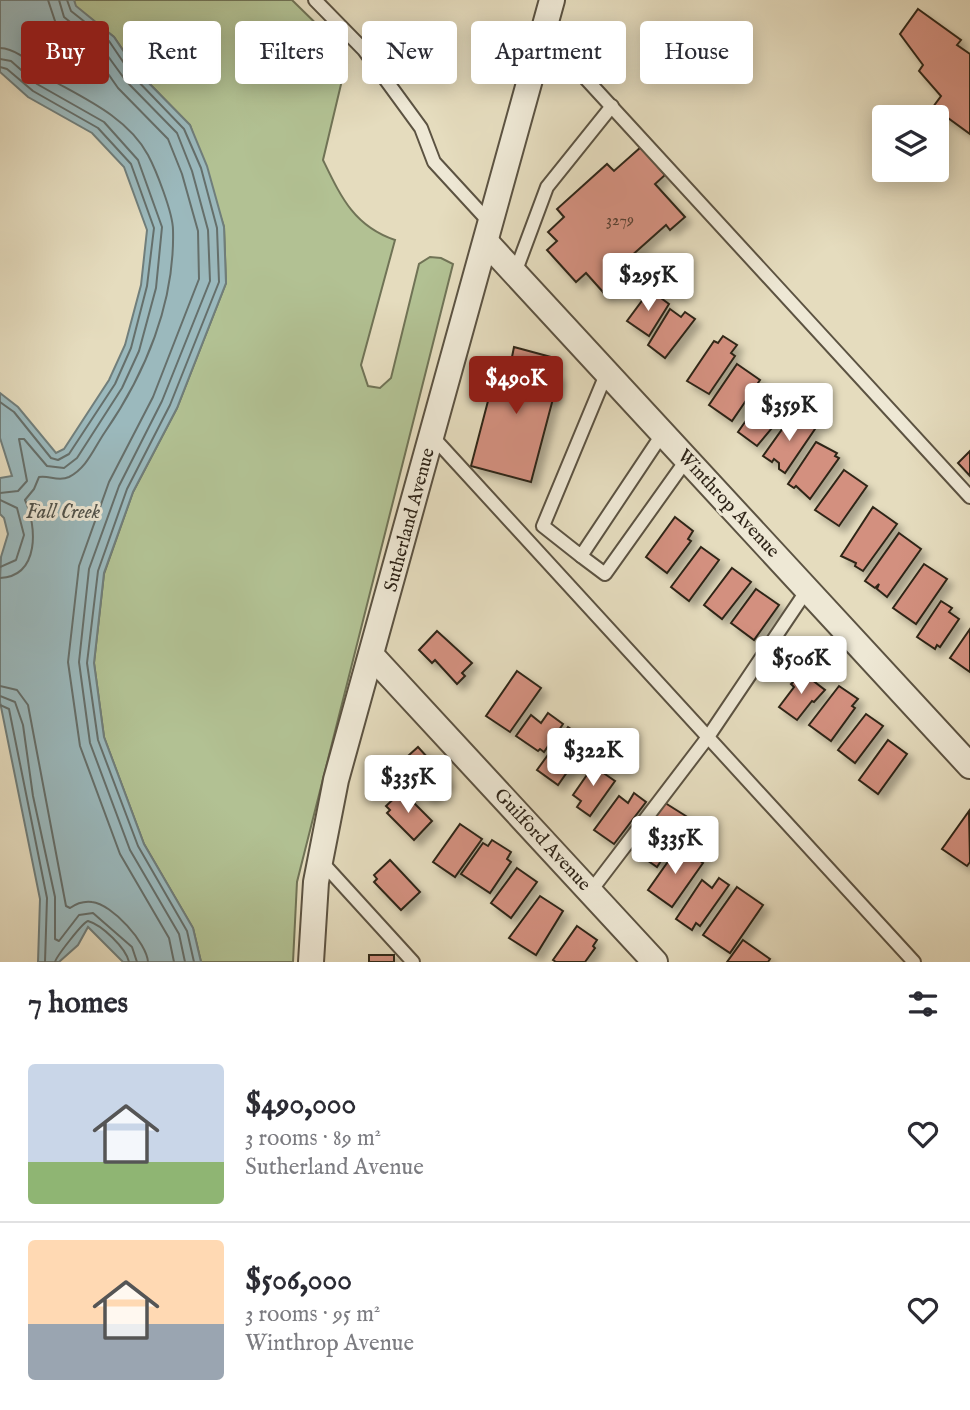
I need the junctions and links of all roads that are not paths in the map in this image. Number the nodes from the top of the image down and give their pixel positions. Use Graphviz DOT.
graph roads {
  1 [pos="316,0"];
  2 [pos="552,0"];
  3 [pos="546,21"];
  4 [pos="529,84"];
  5 [pos="591,84"];
  6 [pos="612,106"];
  7 [pos="489,233"];
  8 [pos="515,273"];
  9 [pos="607,372"];
  10 [pos="663,433"];
  11 [pos="432,436"];
  12 [pos="687,459"];
  13 [pos="970,498"];
  14 [pos="581,556"];
  15 [pos="807,590"];
  16 [pos="373,657"];
  17 [pos="708,737"];
  18 [pos="970,766"];
  19 [pos="320,860"];
  20 [pos="590,892"];
  21 [pos="311,962"];
  22 [pos="413,962"];
  23 [pos="655,962"];
  24 [pos="914,962"];
  1 -- 7 [label="lane"];
  2 -- 3 [label="street, Sutherland Avenue"];
  4 -- 7 [label="street, Sutherland Avenue"];
  5 -- 6 [label="lane"];
  6 -- 8 [label="lane"];
  6 -- 13 [label="lane"];
  7 -- 8 [label="street, Winthrop Avenue"];
  7 -- 11 [label="street, Sutherland Avenue"];
  8 -- 9 [label="street, Winthrop Avenue"];
  9 -- 10 [label="street, Winthrop Avenue"];
  9 -- 14 [label="lane"];
  10 -- 12 [label="street, Winthrop Avenue"];
  10 -- 14 [label="lane"];
  11 -- 16 [label="street, Sutherland Avenue"];
  11 -- 17 [label="lane"];
  12 -- 14 [label="lane"];
  12 -- 15 [label="street, Winthrop Avenue"];
  15 -- 17 [label="lane"];
  15 -- 18 [label="street, Winthrop Avenue"];
  16 -- 19 [label="street, Sutherland Avenue"];
  16 -- 20 [label="street, Guilford Avenue"];
  17 -- 20 [label="lane"];
  17 -- 24 [label="lane"];
  19 -- 21 [label="street, Sutherland Avenue"];
  19 -- 22 [label="lane"];
  20 -- 23 [label="street, Guilford Avenue"];
}
